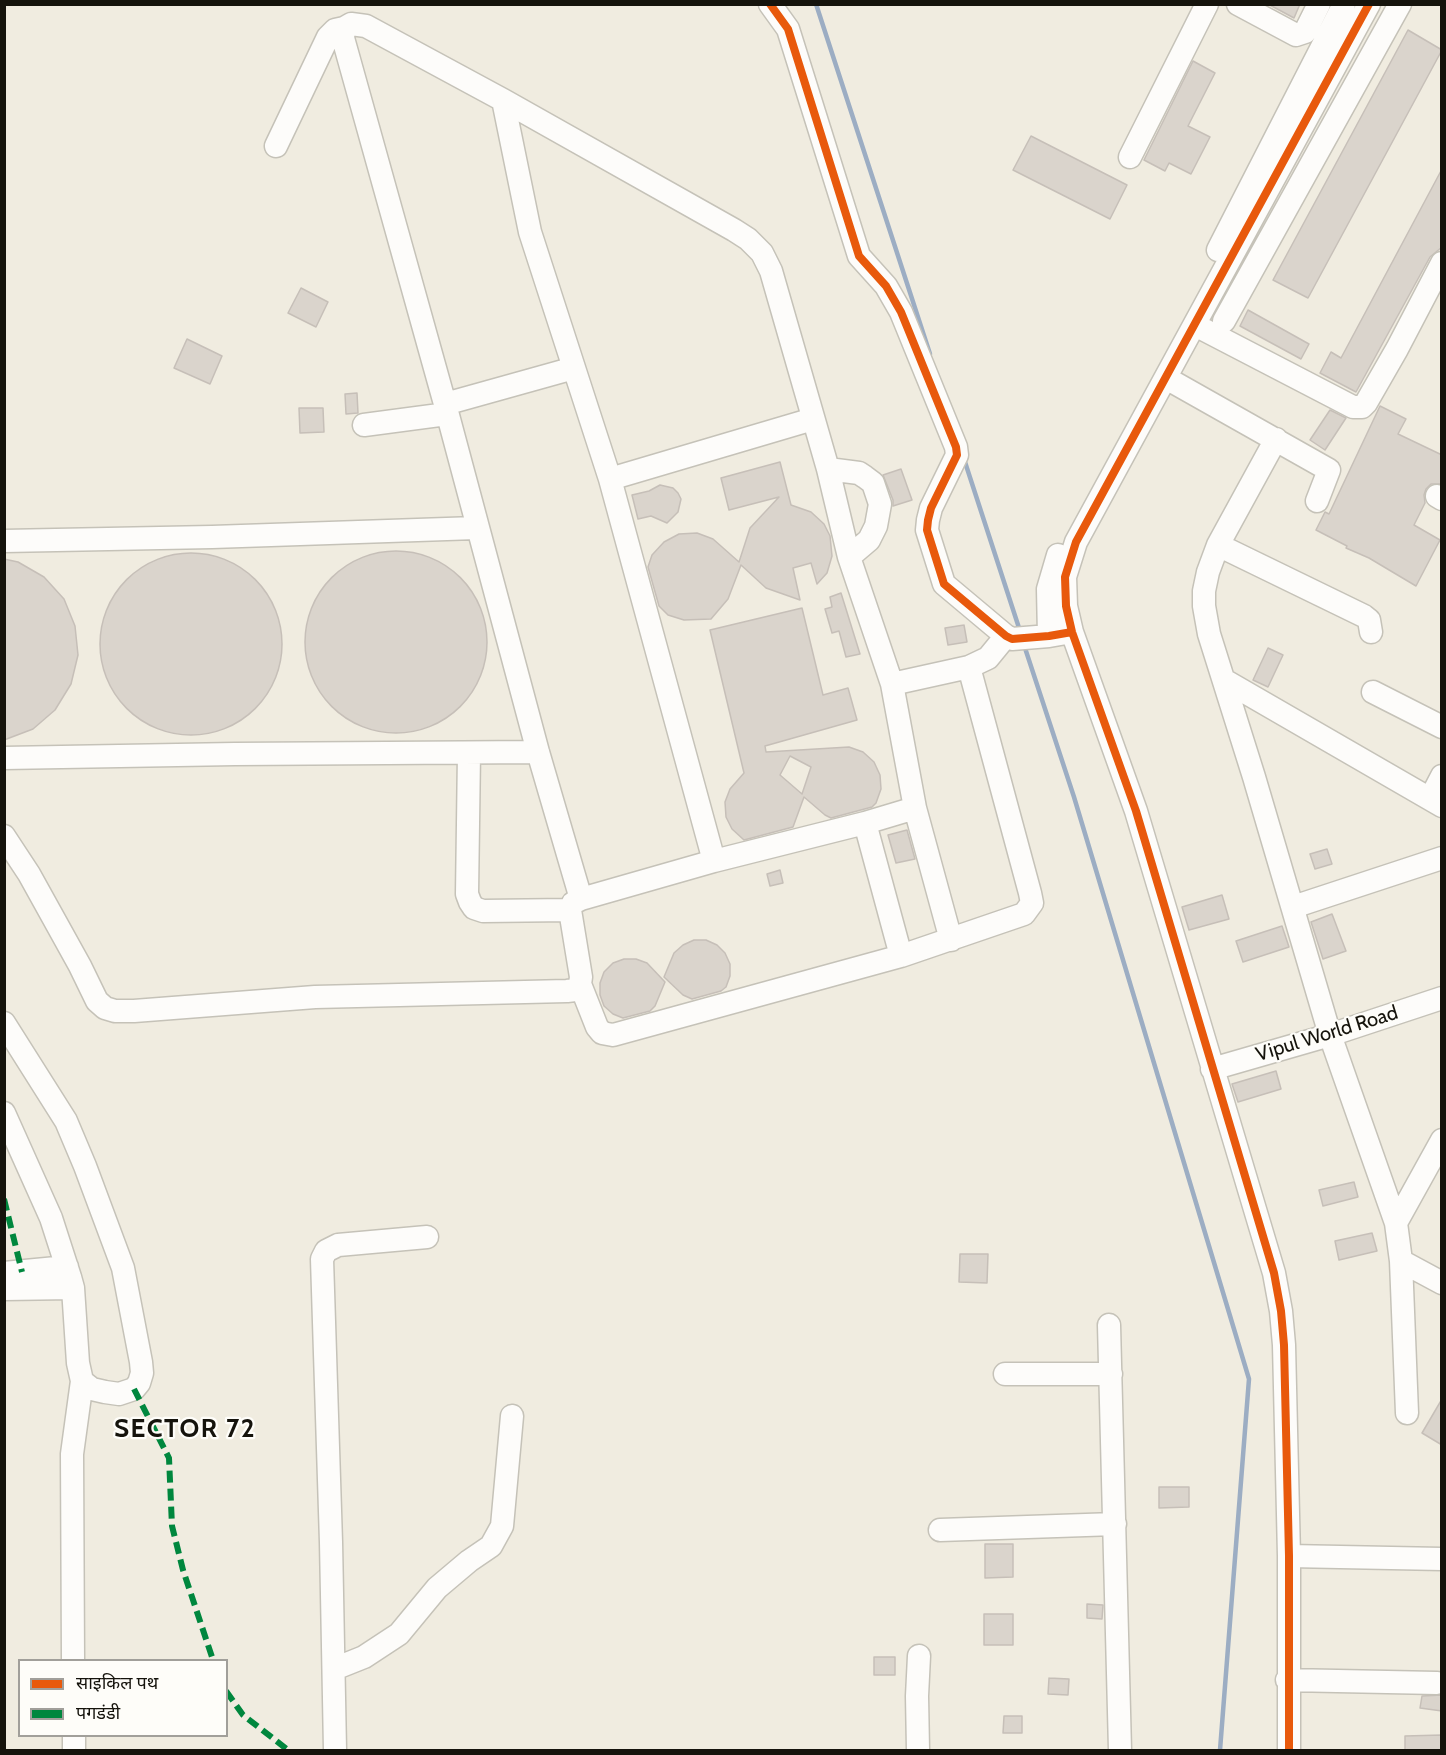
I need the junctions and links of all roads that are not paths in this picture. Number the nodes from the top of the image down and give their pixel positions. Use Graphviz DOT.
graph roads {
  1 [pos="770,4"];
  2 [pos="1207,4"];
  3 [pos="1238,4"];
  4 [pos="1319,4"];
  5 [pos="1344,4"];
  6 [pos="1369,4"];
  7 [pos="1400,4"];
  8 [pos="344,28"];
  9 [pos="503,100"];
  10 [pos="276,146"];
  11 [pos="1130,157"];
  12 [pos="1442,263"];
  13 [pos="1224,321"];
  14 [pos="1195,325"];
  15 [pos="574,368"];
  16 [pos="1166,378"];
  17 [pos="446,409"];
  18 [pos="813,419"];
  19 [pos="364,425"];
  20 [pos="1276,439"];
  21 [pos="828,469"];
  22 [pos="610,479"];
  23 [pos="1317,501"];
  24 [pos="477,528"];
  25 [pos="4,541"];
  26 [pos="1218,545"];
  27 [pos="849,557"];
  28 [pos="1072,632"];
  29 [pos="1371,632"];
  30 [pos="1026,637"];
  31 [pos="969,667"];
  32 [pos="1224,681"];
  33 [pos="892,684"];
  34 [pos="1373,692"];
  35 [pos="1442,726"];
  36 [pos="538,752"];
  37 [pos="469,753"];
  38 [pos="4,758"];
  39 [pos="1442,776"];
  40 [pos="1436,802"];
  41 [pos="915,808"];
  42 [pos="865,823"];
  43 [pos="4,836"];
  44 [pos="1442,858"];
  45 [pos="714,861"];
  46 [pos="575,904"];
  47 [pos="1293,907"];
  48 [pos="951,940"];
  49 [pos="901,956"];
  50 [pos="580,984"];
  51 [pos="1442,998"];
  52 [pos="4,1023"];
  53 [pos="1330,1035"];
  54 [pos="1212,1069"];
  55 [pos="4,1113"];
  56 [pos="1442,1140"];
  57 [pos="1396,1223"];
  58 [pos="427,1237"];
  59 [pos="1401,1261"];
  60 [pos="4,1273"];
  61 [pos="70,1277"];
  62 [pos="1442,1283"];
  63 [pos="4,1289"];
  64 [pos="1109,1325"];
  65 [pos="1005,1374"];
  66 [pos="1111,1374"];
  67 [pos="82,1381"];
  68 [pos="1407,1413"];
  69 [pos="512,1416"];
  70 [pos="1114,1524"];
  71 [pos="940,1530"];
  72 [pos="1289,1556"];
  73 [pos="1442,1559"];
  74 [pos="919,1656"];
  75 [pos="73,1659"];
  76 [pos="334,1669"];
  77 [pos="1287,1680"];
  78 [pos="1437,1683"];
  79 [pos="335,1750"];
  80 [pos="918,1750"];
  81 [pos="1120,1750"];
  82 [pos="1289,1750"];
  1 -- 30 [label="street"];
  2 -- 11 [label="street"];
  3 -- 4 [label="street"];
  5 -- 30 [label="street"];
  6 -- 14 [label="street"];
  7 -- 13 [label="street"];
  8 -- 9 [label="street"];
  8 -- 10 [label="street"];
  8 -- 17 [label="street"];
  9 -- 15 [label="street"];
  9 -- 18 [label="street"];
  12 -- 14 [label="street"];
  14 -- 16 [label="street"];
  15 -- 17 [label="street"];
  15 -- 22 [label="street"];
  16 -- 20 [label="street"];
  16 -- 28 [label="street"];
  17 -- 19 [label="street"];
  17 -- 24 [label="street"];
  18 -- 21 [label="street"];
  18 -- 22 [label="street"];
  20 -- 23 [label="street"];
  20 -- 26 [label="street"];
  21 -- 27 [label="street"];
  21 -- 27 [label="street"];
  22 -- 45 [label="street"];
  24 -- 25 [label="street"];
  24 -- 36 [label="street"];
  26 -- 29 [label="street"];
  26 -- 32 [label="street"];
  27 -- 33 [label="street"];
  28 -- 30 [label="street"];
  28 -- 54 [label="street"];
  30 -- 31 [label="street"];
  31 -- 33 [label="street"];
  31 -- 48 [label="street"];
  32 -- 40 [label="street"];
  32 -- 47 [label="street"];
  33 -- 41 [label="street"];
  34 -- 35 [label="street"];
  36 -- 37 [label="street"];
  36 -- 46 [label="street"];
  37 -- 38 [label="street"];
  37 -- 46 [label="street"];
  39 -- 40 [label="street"];
  41 -- 42 [label="street"];
  41 -- 48 [label="street"];
  42 -- 45 [label="street"];
  42 -- 49 [label="street"];
  43 -- 50 [label="street"];
  44 -- 47 [label="street"];
  45 -- 46 [label="street"];
  46 -- 50 [label="street"];
  47 -- 53 [label="street"];
  48 -- 49 [label="street"];
  49 -- 50 [label="street"];
  51 -- 53 [label="street, Vipul World Road"];
  52 -- 67 [label="street"];
  53 -- 54 [label="street, Vipul World Road"];
  53 -- 57 [label="street"];
  54 -- 72 [label="street"];
  55 -- 61 [label="street"];
  56 -- 57 [label="street"];
  57 -- 59 [label="street"];
  58 -- 76 [label="street"];
  59 -- 62 [label="street"];
  59 -- 68 [label="street"];
  60 -- 61 [label="street"];
  61 -- 63 [label="street"];
  61 -- 67 [label="street"];
  64 -- 66 [label="street"];
  65 -- 66 [label="street"];
  66 -- 70 [label="street"];
  67 -- 75 [label="street"];
  69 -- 76 [label="street"];
  70 -- 71 [label="street"];
  70 -- 81 [label="street"];
  72 -- 73 [label="street"];
  72 -- 77 [label="street"];
  74 -- 80 [label="street"];
  76 -- 79 [label="street"];
  77 -- 78 [label="street"];
  77 -- 82 [label="street"];
}
